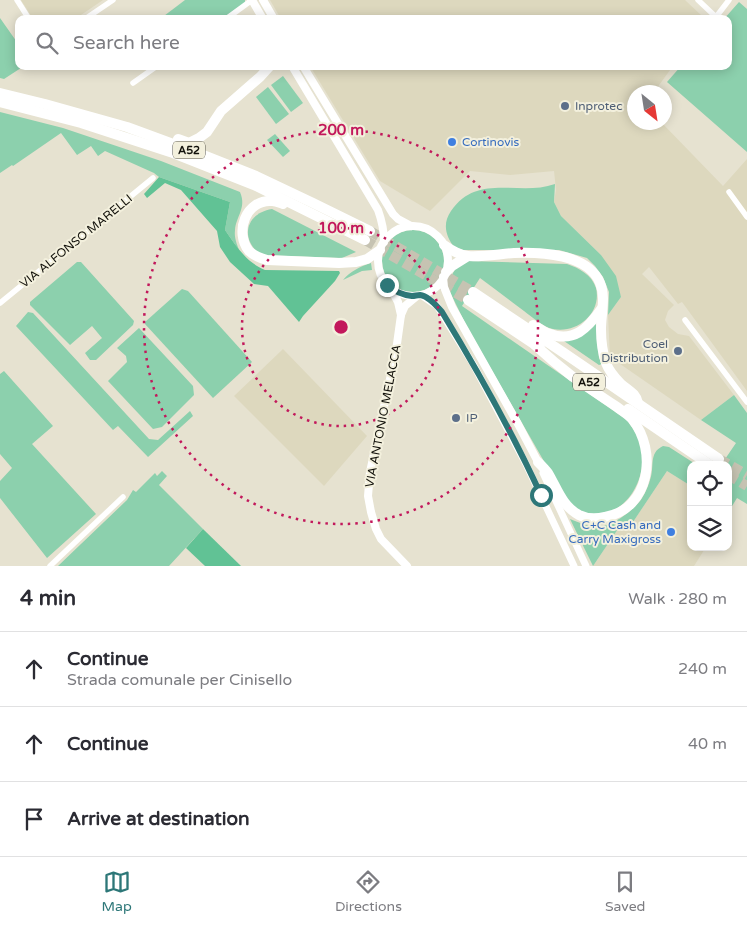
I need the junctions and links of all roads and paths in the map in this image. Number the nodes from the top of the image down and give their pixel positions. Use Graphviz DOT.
graph roads {
  1 [pos="17,0"];
  2 [pos="113,0"];
  3 [pos="252,0"];
  4 [pos="263,0"];
  5 [pos="698,0"];
  6 [pos="725,1"];
  7 [pos="26,15"];
  8 [pos="91,15"];
  9 [pos="231,15"];
  10 [pos="261,15"];
  11 [pos="272,15"];
  12 [pos="714,15"];
  13 [pos="717,15"];
  14 [pos="151,70"];
  15 [pos="266,70"];
  16 [pos="294,70"];
  17 [pos="305,70"];
  18 [pos="133,83"];
  19 [pos="0,93"];
  20 [pos="0,102"];
  21 [pos="127,127"];
  22 [pos="153,178"];
  23 [pos="729,192"];
  24 [pos="319,217"];
  25 [pos="747,217"];
  26 [pos="413,226"];
  27 [pos="444,245"];
  28 [pos="382,246"];
  29 [pos="468,256"];
  30 [pos="445,274"];
  31 [pos="391,288"];
  32 [pos="419,295"];
  33 [pos="0,303"];
  34 [pos="602,307"];
  35 [pos="401,315"];
  36 [pos="508,315"];
  37 [pos="686,320"];
  38 [pos="535,345"];
  39 [pos="747,402"];
  40 [pos="638,404"];
  41 [pos="713,461"];
  42 [pos="714,461"];
  43 [pos="538,462"];
  44 [pos="123,497"];
  45 [pos="50,566"];
  46 [pos="407,566"];
  47 [pos="574,566"];
  48 [pos="586,566"];
  1 -- 7 [label="street"];
  2 -- 8 [label="street"];
  3 -- 9 [label="street"];
  3 -- 10 [label="main road"];
  4 -- 11 [label="main road"];
  5 -- 12 [label="street"];
  6 -- 13 [label="street"];
  14 -- 18 [label="street"];
  15 -- 21 [label="highway"];
  16 -- 28 [label="main road"];
  17 -- 26 [label="main road"];
  19 -- 21 [label="highway, A52"];
  20 -- 24 [label="highway, A52"];
  21 -- 24 [label="highway, A52"];
  22 -- 33 [label="street, VIA ALFONSO MARELLI"];
  23 -- 25 [label="street"];
  24 -- 28 [label="highway"];
  26 -- 27 [label="main road"];
  26 -- 28 [label="main road"];
  27 -- 29 [label="highway"];
  27 -- 30 [label="main road"];
  28 -- 31 [label="main road"];
  29 -- 30 [label="highway"];
  29 -- 34 [label="highway"];
  30 -- 32 [label="main road"];
  30 -- 43 [label="main road"];
  31 -- 32 [label="main road"];
  31 -- 35 [label="main road, VIA ANTONIO MELACCA"];
  32 -- 35 [label="main road"];
  32 -- 47 [label="street"];
  34 -- 36 [label="highway"];
  34 -- 40 [label="highway"];
  35 -- 46 [label="main road, VIA ANTONIO MELACCA"];
  36 -- 38 [label="highway, A52"];
  36 -- 40 [label="highway, A52"];
  37 -- 39 [label="street"];
  38 -- 41 [label="highway, A52"];
  38 -- 43 [label="highway"];
  40 -- 42 [label="highway, A52"];
  43 -- 48 [label="street"];
  44 -- 45 [label="street"];
}
